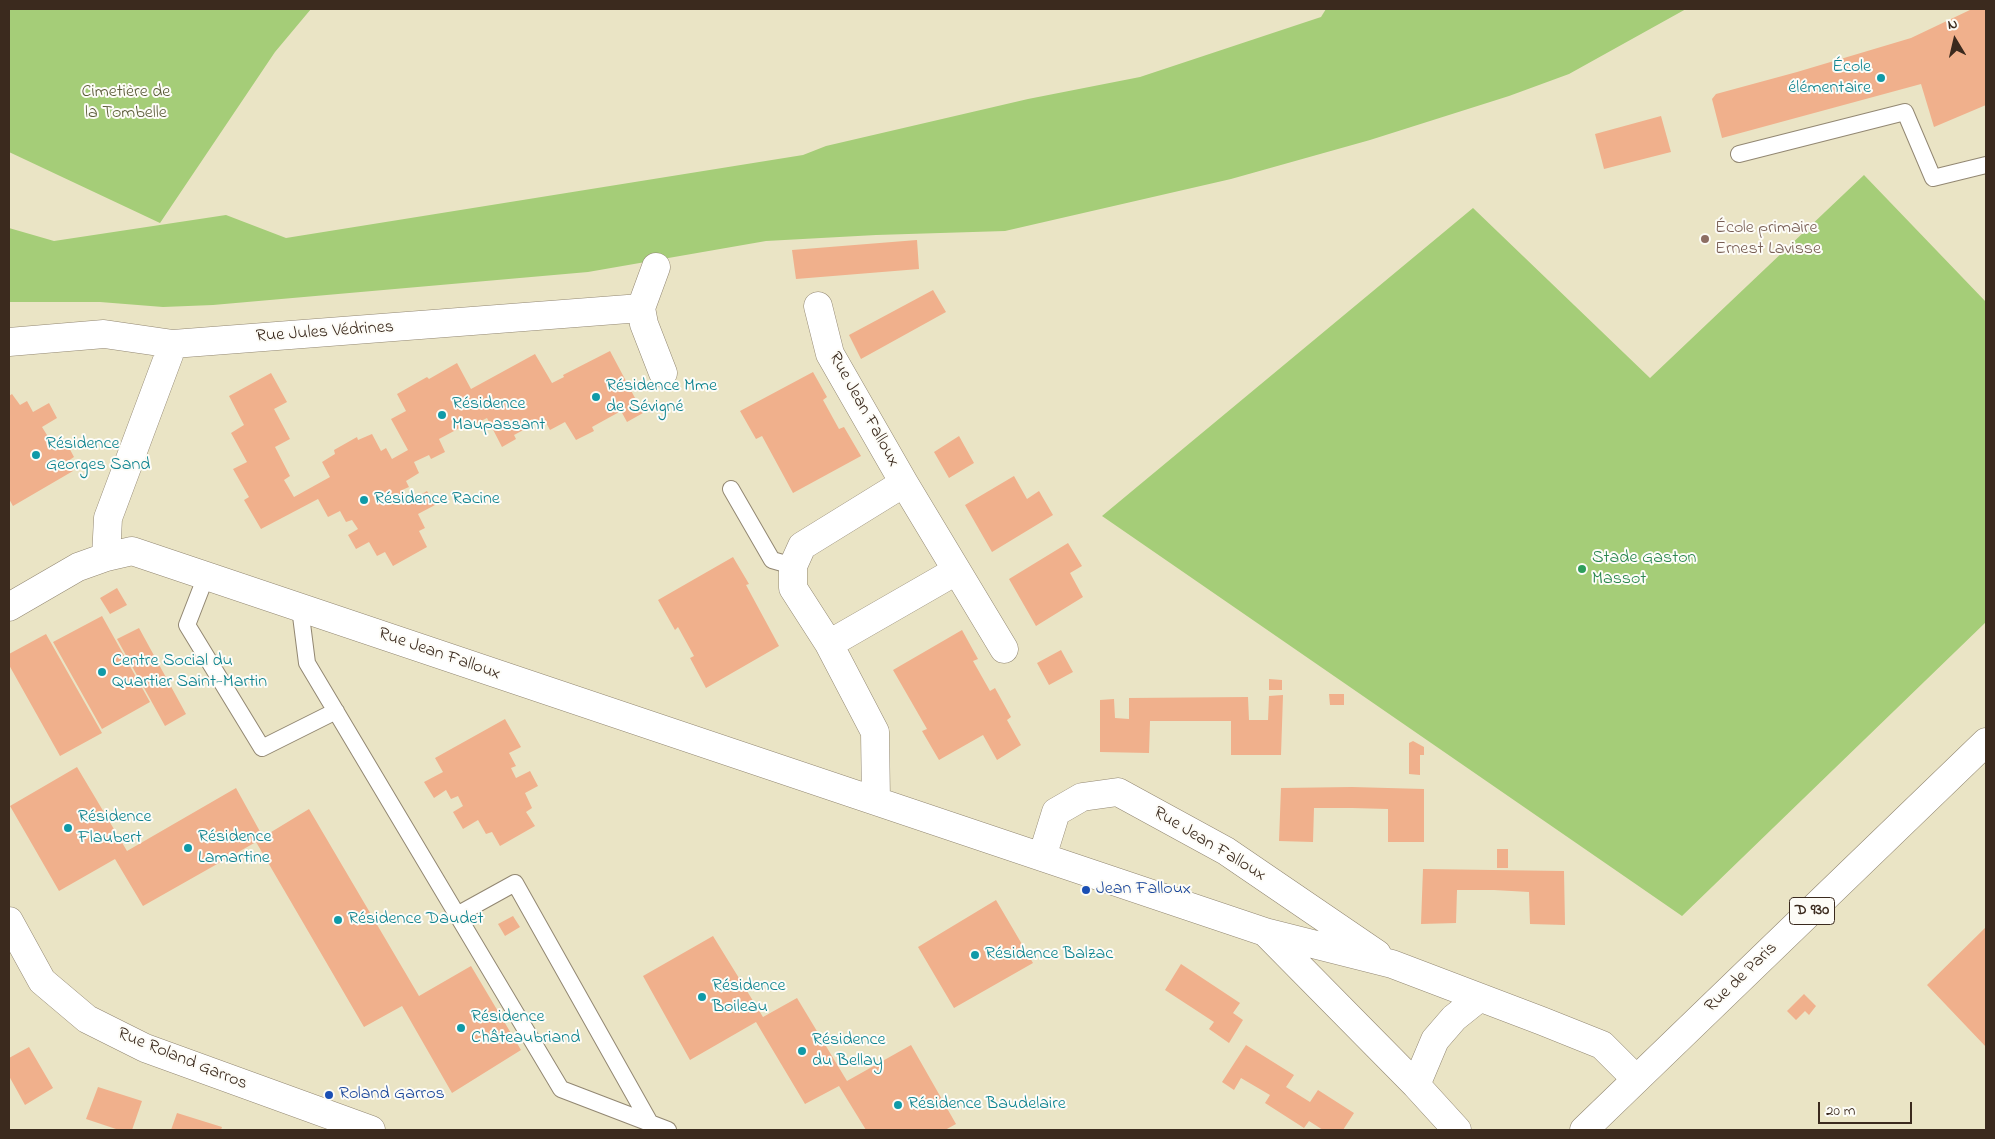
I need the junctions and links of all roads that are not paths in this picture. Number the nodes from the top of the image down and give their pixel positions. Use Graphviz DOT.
graph roads {
  1 [pos="1739,154"];
  2 [pos="1986,165"];
  3 [pos="656,267"];
  4 [pos="818,306"];
  5 [pos="641,308"];
  6 [pos="9,342"];
  7 [pos="174,344"];
  8 [pos="663,373"];
  9 [pos="904,483"];
  10 [pos="731,490"];
  11 [pos="106,557"];
  12 [pos="793,566"];
  13 [pos="956,571"];
  14 [pos="206,576"];
  15 [pos="9,607"];
  16 [pos="300,608"];
  17 [pos="829,644"];
  18 [pos="1004,649"];
  19 [pos="336,711"];
  20 [pos="1986,742"];
  21 [pos="876,802"];
  22 [pos="1042,857"];
  23 [pos="457,915"];
  24 [pos="9,921"];
  25 [pos="1265,932"];
  26 [pos="1392,964"];
  27 [pos="1479,998"];
  28 [pos="1636,1079"];
  29 [pos="1416,1085"];
  30 [pos="650,1124"];
  31 [pos="370,1130"];
  32 [pos="668,1130"];
  33 [pos="1457,1130"];
  34 [pos="1584,1130"];
  1 -- 2 [label="lane"];
  3 -- 5 [label="street"];
  4 -- 9 [label="street, Rue Jean Falloux"];
  5 -- 7 [label="street, Rue Jules Védrines"];
  5 -- 8 [label="street"];
  6 -- 7 [label="street, Rue Jules Védrines"];
  7 -- 11 [label="street"];
  9 -- 12 [label="street, Rue Jean Falloux"];
  9 -- 13 [label="street, Rue Jean Falloux"];
  10 -- 12 [label="lane"];
  11 -- 14 [label="street, Rue Jean Falloux"];
  11 -- 15 [label="street, Rue Jean Falloux"];
  12 -- 17 [label="street"];
  13 -- 17 [label="street"];
  13 -- 18 [label="street, Rue Jean Falloux"];
  14 -- 16 [label="street, Rue Jean Falloux"];
  14 -- 19 [label="lane"];
  16 -- 19 [label="lane"];
  16 -- 21 [label="street, Rue Jean Falloux"];
  17 -- 21 [label="street"];
  19 -- 23 [label="lane"];
  20 -- 28 [label="street, Rue de Paris / D 930"];
  21 -- 22 [label="street, Rue Jean Falloux"];
  22 -- 25 [label="street, Rue Jean Falloux"];
  22 -- 26 [label="street, Rue Jean Falloux"];
  23 -- 30 [label="lane"];
  23 -- 30 [label="lane"];
  24 -- 31 [label="street, Rue Roland Garros"];
  25 -- 26 [label="street, Rue Jean Falloux"];
  25 -- 29 [label="street, Rue Jean Falloux"];
  26 -- 27 [label="street, Rue Jean Falloux"];
  27 -- 28 [label="street, Rue Jean Falloux"];
  27 -- 29 [label="street"];
  28 -- 34 [label="street, Rue de Paris / D 930"];
  29 -- 33 [label="street, Rue Jean Falloux"];
  30 -- 32 [label="lane"];
}
